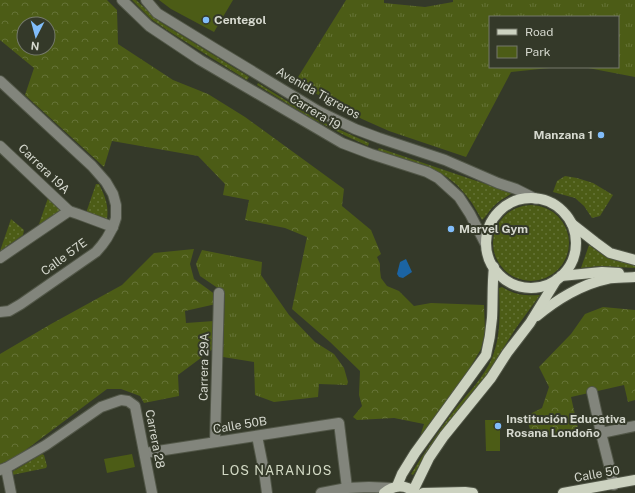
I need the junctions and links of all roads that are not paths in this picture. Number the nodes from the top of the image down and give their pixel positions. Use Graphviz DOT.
graph roads {
  1 [pos="122,0"];
  2 [pos="146,0"];
  3 [pos="0,81"];
  4 [pos="0,146"];
  5 [pos="536,199"];
  6 [pos="69,212"];
  7 [pos="572,224"];
  8 [pos="113,228"];
  9 [pos="486,245"];
  10 [pos="0,258"];
  11 [pos="635,260"];
  12 [pos="494,267"];
  13 [pos="635,276"];
  14 [pos="559,277"];
  15 [pos="219,294"];
  16 [pos="0,312"];
  17 [pos="530,323"];
  18 [pos="592,392"];
  19 [pos="635,426"];
  20 [pos="601,433"];
  21 [pos="257,436"];
  22 [pos="216,442"];
  23 [pos="145,453"];
  24 [pos="3,469"];
  25 [pos="420,476"];
  26 [pos="635,480"];
  27 [pos="614,485"];
  28 [pos="347,488"];
  29 [pos="391,489"];
  30 [pos="595,490"];
  31 [pos="414,492"];
  32 [pos="437,492"];
  33 [pos="11,493"];
  34 [pos="152,493"];
  35 [pos="267,493"];
  36 [pos="321,493"];
  37 [pos="423,493"];
  38 [pos="473,493"];
  39 [pos="562,493"];
  1 -- 9 [label="street, Carrera 19"];
  2 -- 5 [label="street, Avenida Tigreros"];
  3 -- 8 [label="street, Calle 57E"];
  4 -- 6 [label="street, Carrera 19A"];
  5 -- 7 [label="main road"];
  5 -- 9 [label="main road"];
  6 -- 8 [label="street"];
  6 -- 10 [label="street"];
  7 -- 11 [label="main road"];
  7 -- 14 [label="main road"];
  8 -- 16 [label="street, Calle 57E"];
  9 -- 12 [label="main road"];
  12 -- 14 [label="main road"];
  12 -- 29 [label="main road"];
  13 -- 14 [label="main road"];
  13 -- 17 [label="main road"];
  14 -- 17 [label="main road"];
  15 -- 22 [label="street, Carrera 29A"];
  17 -- 25 [label="main road"];
  18 -- 20 [label="street"];
  19 -- 20 [label="street"];
  20 -- 27 [label="street"];
  21 -- 22 [label="street, Calle 50B"];
  21 -- 28 [label="street, Calle 50B"];
  21 -- 35 [label="street"];
  22 -- 23 [label="street, Calle 50B"];
  23 -- 24 [label="street, Carrera 28"];
  23 -- 34 [label="street, Carrera 28"];
  24 -- 33 [label="street"];
  25 -- 31 [label="main road"];
  25 -- 32 [label="main road"];
  26 -- 27 [label="main road, Calle 50"];
  27 -- 30 [label="main road, Calle 50"];
  28 -- 29 [label="street"];
  28 -- 36 [label="street"];
  29 -- 31 [label="main road"];
  30 -- 39 [label="main road, Calle 50"];
  32 -- 37 [label="main road"];
  32 -- 38 [label="main road"];
}
